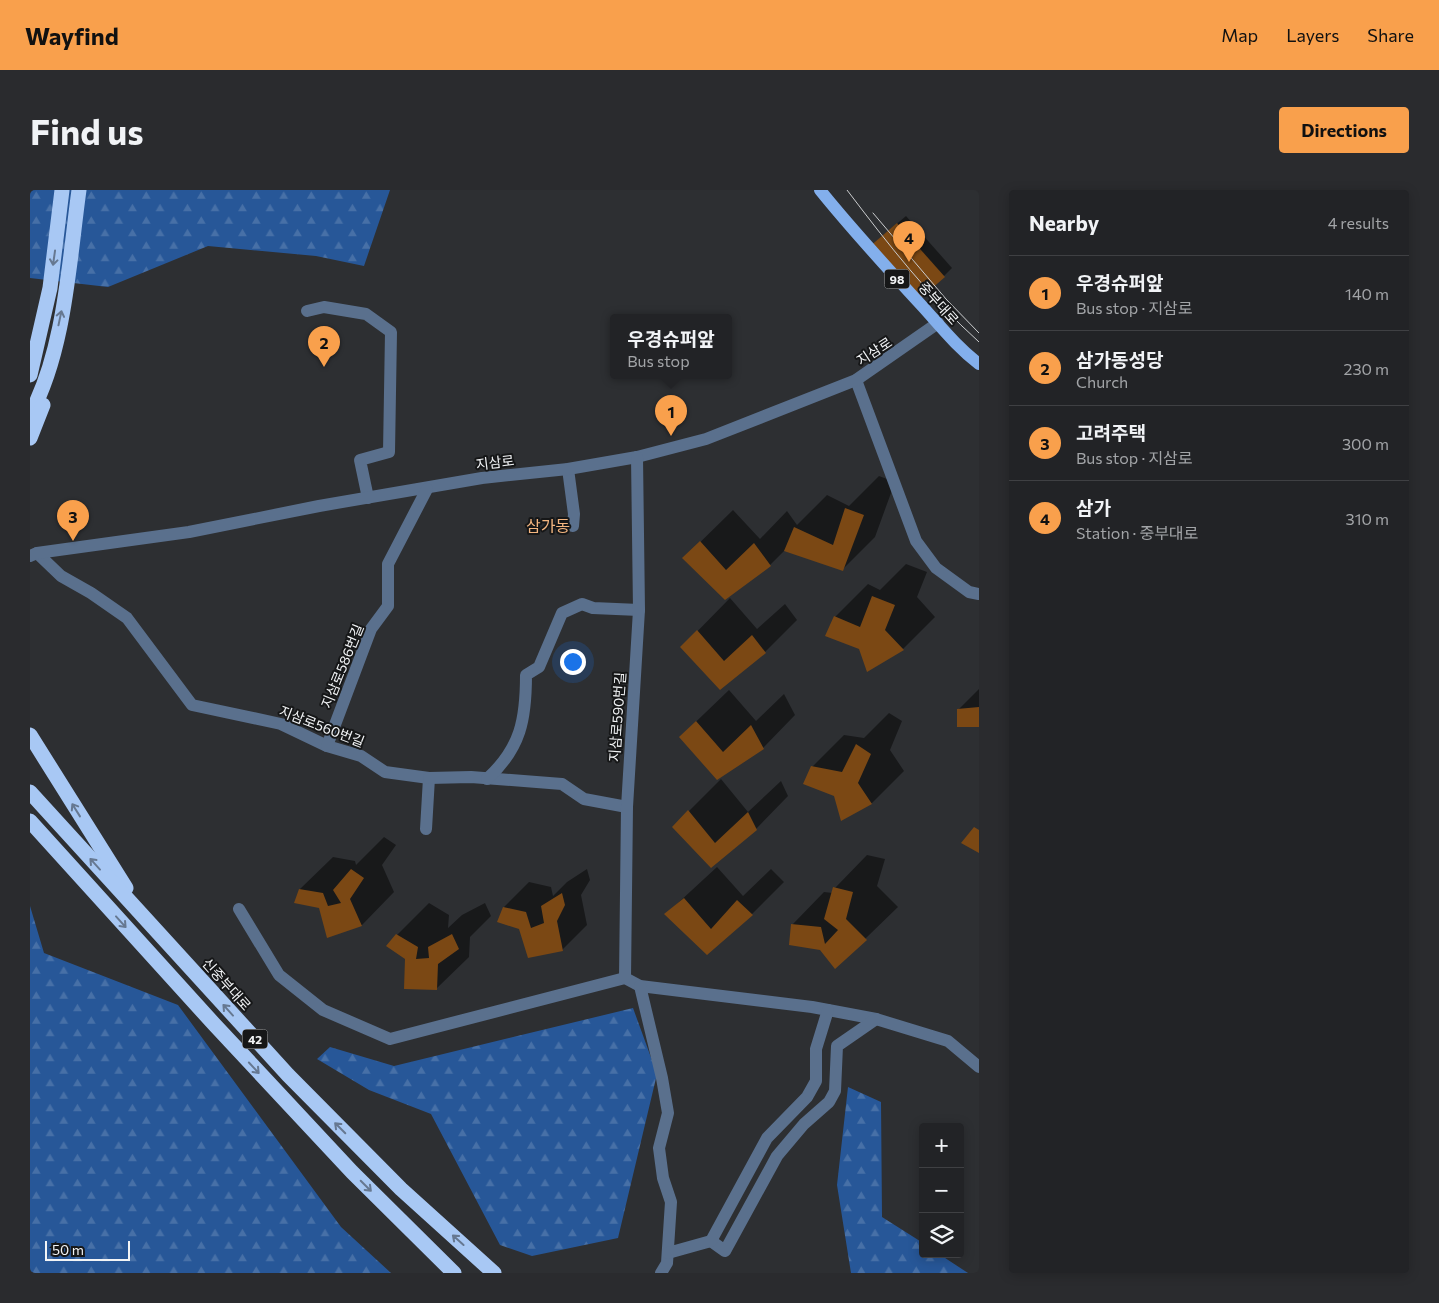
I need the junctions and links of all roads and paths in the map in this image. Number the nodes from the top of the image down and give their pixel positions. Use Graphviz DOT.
graph roads {
  1 [pos="62,190"];
  2 [pos="820,190"];
  3 [pos="78,193"];
  4 [pos="307,311"];
  5 [pos="938,323"];
  6 [pos="55,345"];
  7 [pos="979,364"];
  8 [pos="30,375"];
  9 [pos="856,380"];
  10 [pos="30,414"];
  11 [pos="30,438"];
  12 [pos="637,457"];
  13 [pos="568,469"];
  14 [pos="427,489"];
  15 [pos="368,498"];
  16 [pos="573,526"];
  17 [pos="33,554"];
  18 [pos="979,594"];
  19 [pos="639,610"];
  20 [pos="30,735"];
  21 [pos="327,746"];
  22 [pos="428,778"];
  23 [pos="487,779"];
  24 [pos="30,792"];
  25 [pos="627,807"];
  26 [pos="30,820"];
  27 [pos="426,830"];
  28 [pos="239,909"];
  29 [pos="150,924"];
  30 [pos="625,978"];
  31 [pos="640,986"];
  32 [pos="828,1010"];
  33 [pos="876,1019"];
  34 [pos="979,1067"];
  35 [pos="711,1240"];
  36 [pos="668,1252"];
  37 [pos="454,1273"];
  38 [pos="494,1273"];
  39 [pos="661,1273"];
  1 -- 8 [label="highway, one-way"];
  2 -- 5 [label="main road, 중부대로 / 98"];
  6 -- 3 [label="highway, one-way"];
  4 -- 15 [label="street"];
  5 -- 7 [label="main road, 중부대로 / 98"];
  5 -- 9 [label="street, 지삼로"];
  6 -- 10 [label="highway"];
  6 -- 11 [label="highway"];
  9 -- 12 [label="street, 지삼로"];
  9 -- 18 [label="street"];
  12 -- 13 [label="street, 지삼로"];
  12 -- 19 [label="street, 지삼로590번길"];
  13 -- 14 [label="street, 지삼로"];
  13 -- 16 [label="street"];
  14 -- 15 [label="street, 지삼로"];
  14 -- 21 [label="street, 지삼로586번길"];
  15 -- 17 [label="street, 지삼로"];
  17 -- 21 [label="street, 지삼로560번길"];
  19 -- 23 [label="street"];
  19 -- 25 [label="street, 지삼로590번길"];
  29 -- 20 [label="highway, one-way"];
  21 -- 22 [label="street, 지삼로560번길"];
  22 -- 23 [label="street, 지삼로560번길"];
  22 -- 27 [label="street"];
  23 -- 25 [label="street, 지삼로560번길"];
  29 -- 24 [label="highway, 신중부대로 / 42, one-way"];
  25 -- 30 [label="street, 지삼로590번길"];
  26 -- 37 [label="highway, 42, one-way"];
  28 -- 30 [label="street"];
  38 -- 29 [label="highway, 신중부대로 / 42, one-way"];
  30 -- 31 [label="street"];
  31 -- 32 [label="street"];
  31 -- 36 [label="street"];
  32 -- 33 [label="street"];
  32 -- 35 [label="street"];
  33 -- 34 [label="street"];
  33 -- 35 [label="street"];
  35 -- 36 [label="street"];
  36 -- 39 [label="street"];
}
